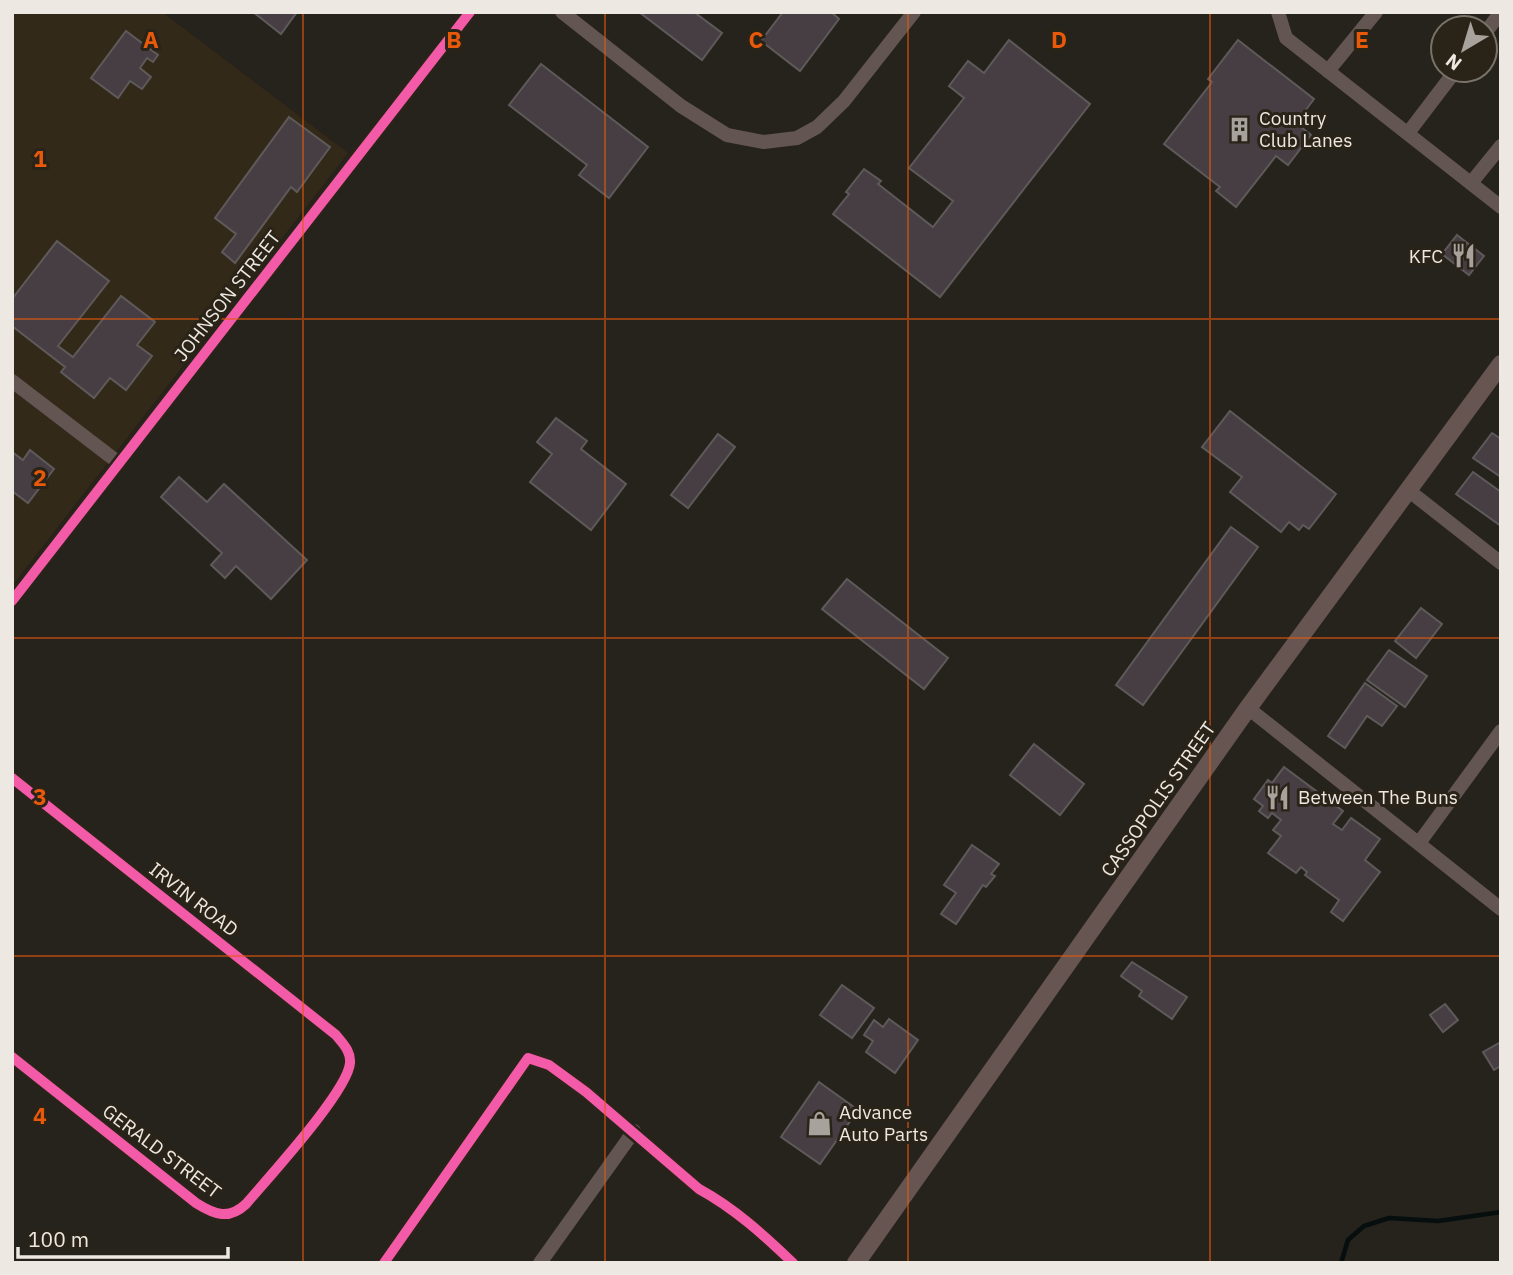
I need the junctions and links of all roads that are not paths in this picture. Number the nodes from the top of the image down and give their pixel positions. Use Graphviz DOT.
graph roads {
  1 [pos="470,12"];
  2 [pos="562,12"];
  3 [pos="914,12"];
  4 [pos="1278,12"];
  5 [pos="1376,12"];
  6 [pos="1328,71"];
  7 [pos="1445,84"];
  8 [pos="1408,133"];
  9 [pos="1501,146"];
  10 [pos="1471,183"];
  11 [pos="1501,206"];
  12 [pos="1501,364"];
  13 [pos="12,381"];
  14 [pos="119,463"];
  15 [pos="1408,490"];
  16 [pos="1501,563"];
  17 [pos="12,601"];
  18 [pos="1248,708"];
  19 [pos="1501,731"];
  20 [pos="12,778"];
  21 [pos="1419,842"];
  22 [pos="1501,909"];
  23 [pos="349,1053"];
  24 [pos="12,1057"];
  25 [pos="634,1132"];
  26 [pos="384,1263"];
  27 [pos="540,1263"];
  28 [pos="793,1263"];
  29 [pos="856,1263"];
  1 -- 14 [label="street, JOHNSON STREET"];
  2 -- 3 [label="street"];
  4 -- 6 [label="street"];
  5 -- 6 [label="street"];
  6 -- 8 [label="street"];
  7 -- 8 [label="street"];
  8 -- 10 [label="street"];
  9 -- 10 [label="street"];
  10 -- 11 [label="street"];
  12 -- 15 [label="main road, CASSOPOLIS STREET"];
  13 -- 14 [label="street"];
  14 -- 17 [label="street, JOHNSON STREET"];
  15 -- 16 [label="street"];
  15 -- 18 [label="main road, CASSOPOLIS STREET"];
  18 -- 21 [label="street"];
  18 -- 29 [label="main road, CASSOPOLIS STREET"];
  19 -- 21 [label="street"];
  20 -- 23 [label="street, IRVIN ROAD"];
  21 -- 22 [label="street"];
  23 -- 24 [label="street, GERALD STREET"];
  25 -- 26 [label="street"];
  25 -- 27 [label="street"];
  25 -- 28 [label="street"];
}
